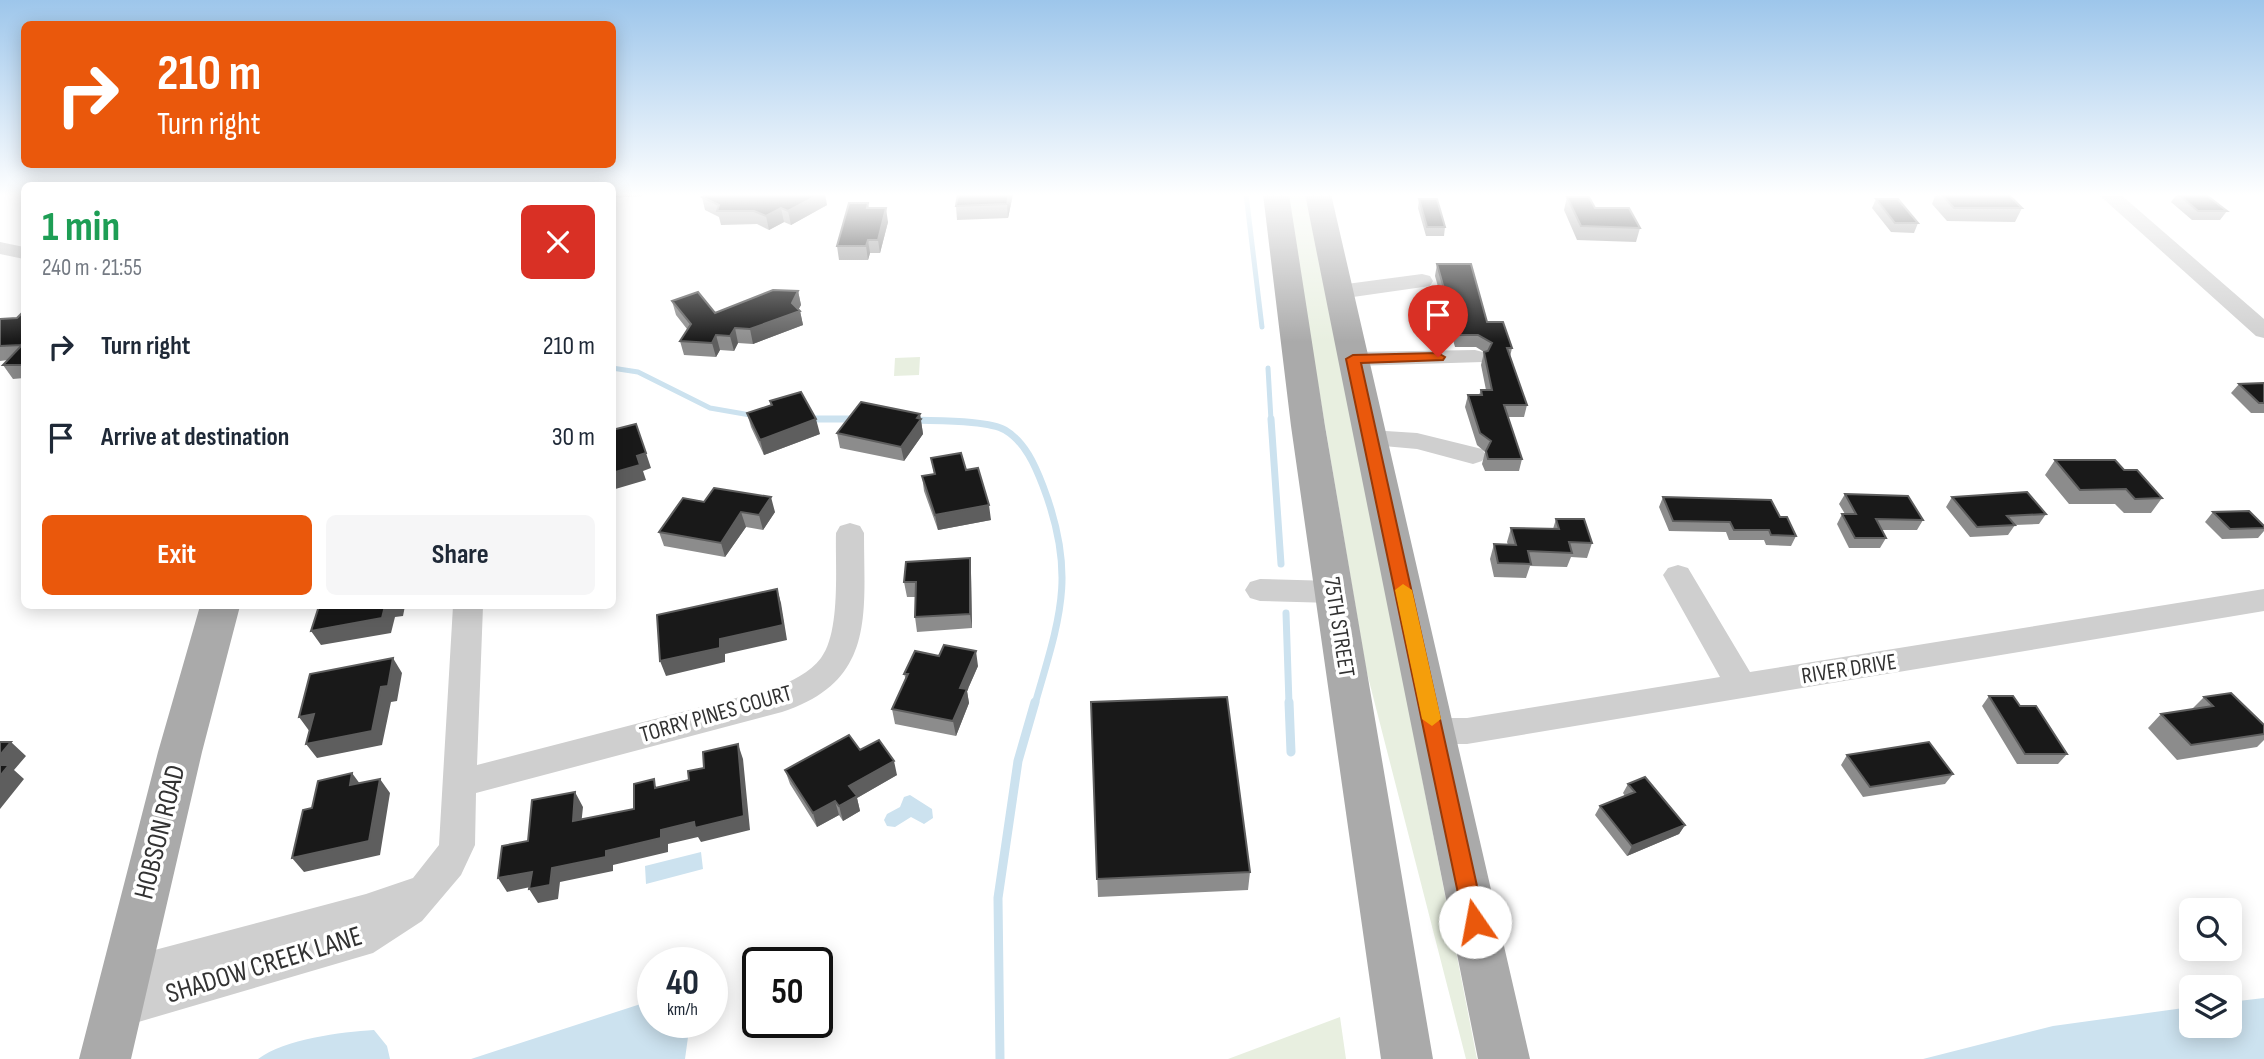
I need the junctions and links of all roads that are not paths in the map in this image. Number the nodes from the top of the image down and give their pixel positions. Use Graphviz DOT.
graph roads {
  1 [pos="1283,243"];
  2 [pos="1329,243"];
  3 [pos="2164,243"];
  4 [pos="0,248"];
  5 [pos="21,252"];
  6 [pos="1422,281"];
  7 [pos="1339,292"];
  8 [pos="2264,331"];
  9 [pos="1465,357"];
  10 [pos="1353,359"];
  11 [pos="1370,438"];
  12 [pos="1473,455"];
  13 [pos="850,533"];
  14 [pos="1678,575"];
  15 [pos="1260,590"];
  16 [pos="1333,592"];
  17 [pos="2264,600"];
  18 [pos="219,609"];
  19 [pos="468,609"];
  20 [pos="1742,687"];
  21 [pos="1434,731"];
  22 [pos="461,783"];
  23 [pos="122,991"];
  24 [pos="105,1059"];
  25 [pos="1407,1059"];
  26 [pos="1504,1059"];
  1 -- 16 [label="main road, 75TH STREET"];
  2 -- 7 [label="main road"];
  3 -- 8 [label="street"];
  4 -- 5 [label="street"];
  6 -- 7 [label="street"];
  7 -- 10 [label="main road"];
  9 -- 10 [label="street"];
  10 -- 11 [label="main road"];
  11 -- 12 [label="street"];
  11 -- 21 [label="main road"];
  13 -- 22 [label="street, TORRY PINES COURT"];
  14 -- 20 [label="street"];
  15 -- 16 [label="street"];
  16 -- 25 [label="main road, 75TH STREET"];
  17 -- 20 [label="street, RIVER DRIVE"];
  18 -- 23 [label="main road, HOBSON ROAD"];
  19 -- 22 [label="street, SHADOW CREEK LANE"];
  20 -- 21 [label="street, RIVER DRIVE"];
  21 -- 26 [label="main road"];
  22 -- 23 [label="street, SHADOW CREEK LANE"];
  23 -- 24 [label="main road, HOBSON ROAD"];
}
